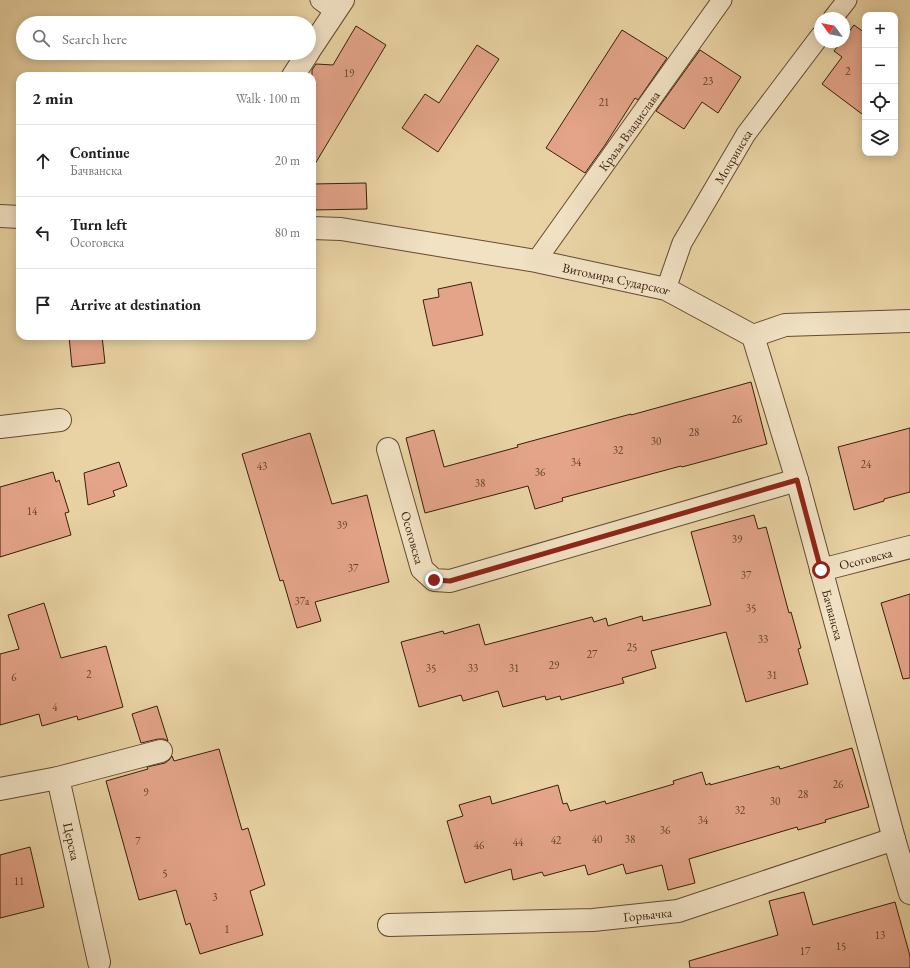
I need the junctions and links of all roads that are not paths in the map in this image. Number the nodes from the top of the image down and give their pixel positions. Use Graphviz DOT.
graph roads {
  1 [pos="722,0"];
  2 [pos="847,0"];
  3 [pos="333,4"];
  4 [pos="838,12"];
  5 [pos="316,37"];
  6 [pos="814,44"];
  7 [pos="303,60"];
  8 [pos="296,72"];
  9 [pos="0,216"];
  10 [pos="16,217"];
  11 [pos="316,228"];
  12 [pos="536,261"];
  13 [pos="666,289"];
  14 [pos="910,322"];
  15 [pos="753,336"];
  16 [pos="60,420"];
  17 [pos="0,427"];
  18 [pos="388,449"];
  19 [pos="797,480"];
  20 [pos="910,547"];
  21 [pos="821,570"];
  22 [pos="161,751"];
  23 [pos="58,778"];
  24 [pos="0,790"];
  25 [pos="894,838"];
  26 [pos="910,893"];
  27 [pos="389,925"];
  28 [pos="99,962"];
  1 -- 12 [label="lane, Краља Владислава"];
  2 -- 4 [label="lane"];
  3 -- 5 [label="street"];
  6 -- 13 [label="lane, Мокринска"];
  7 -- 8 [label="street"];
  9 -- 10 [label="street"];
  11 -- 12 [label="street, Витомира Сударског"];
  12 -- 13 [label="street, Витомира Сударског"];
  13 -- 15 [label="street, Витомира Сударског"];
  14 -- 15 [label="street"];
  15 -- 19 [label="street, Бачванска"];
  16 -- 17 [label="street"];
  18 -- 19 [label="street, Осоговска"];
  19 -- 21 [label="street, Бачванска"];
  20 -- 21 [label="street, Осоговска"];
  21 -- 25 [label="street, Бачванска"];
  22 -- 23 [label="street"];
  23 -- 24 [label="street"];
  23 -- 28 [label="street, Церска"];
  25 -- 26 [label="street, Бачванска"];
  25 -- 27 [label="street, Горњачка"];
}
